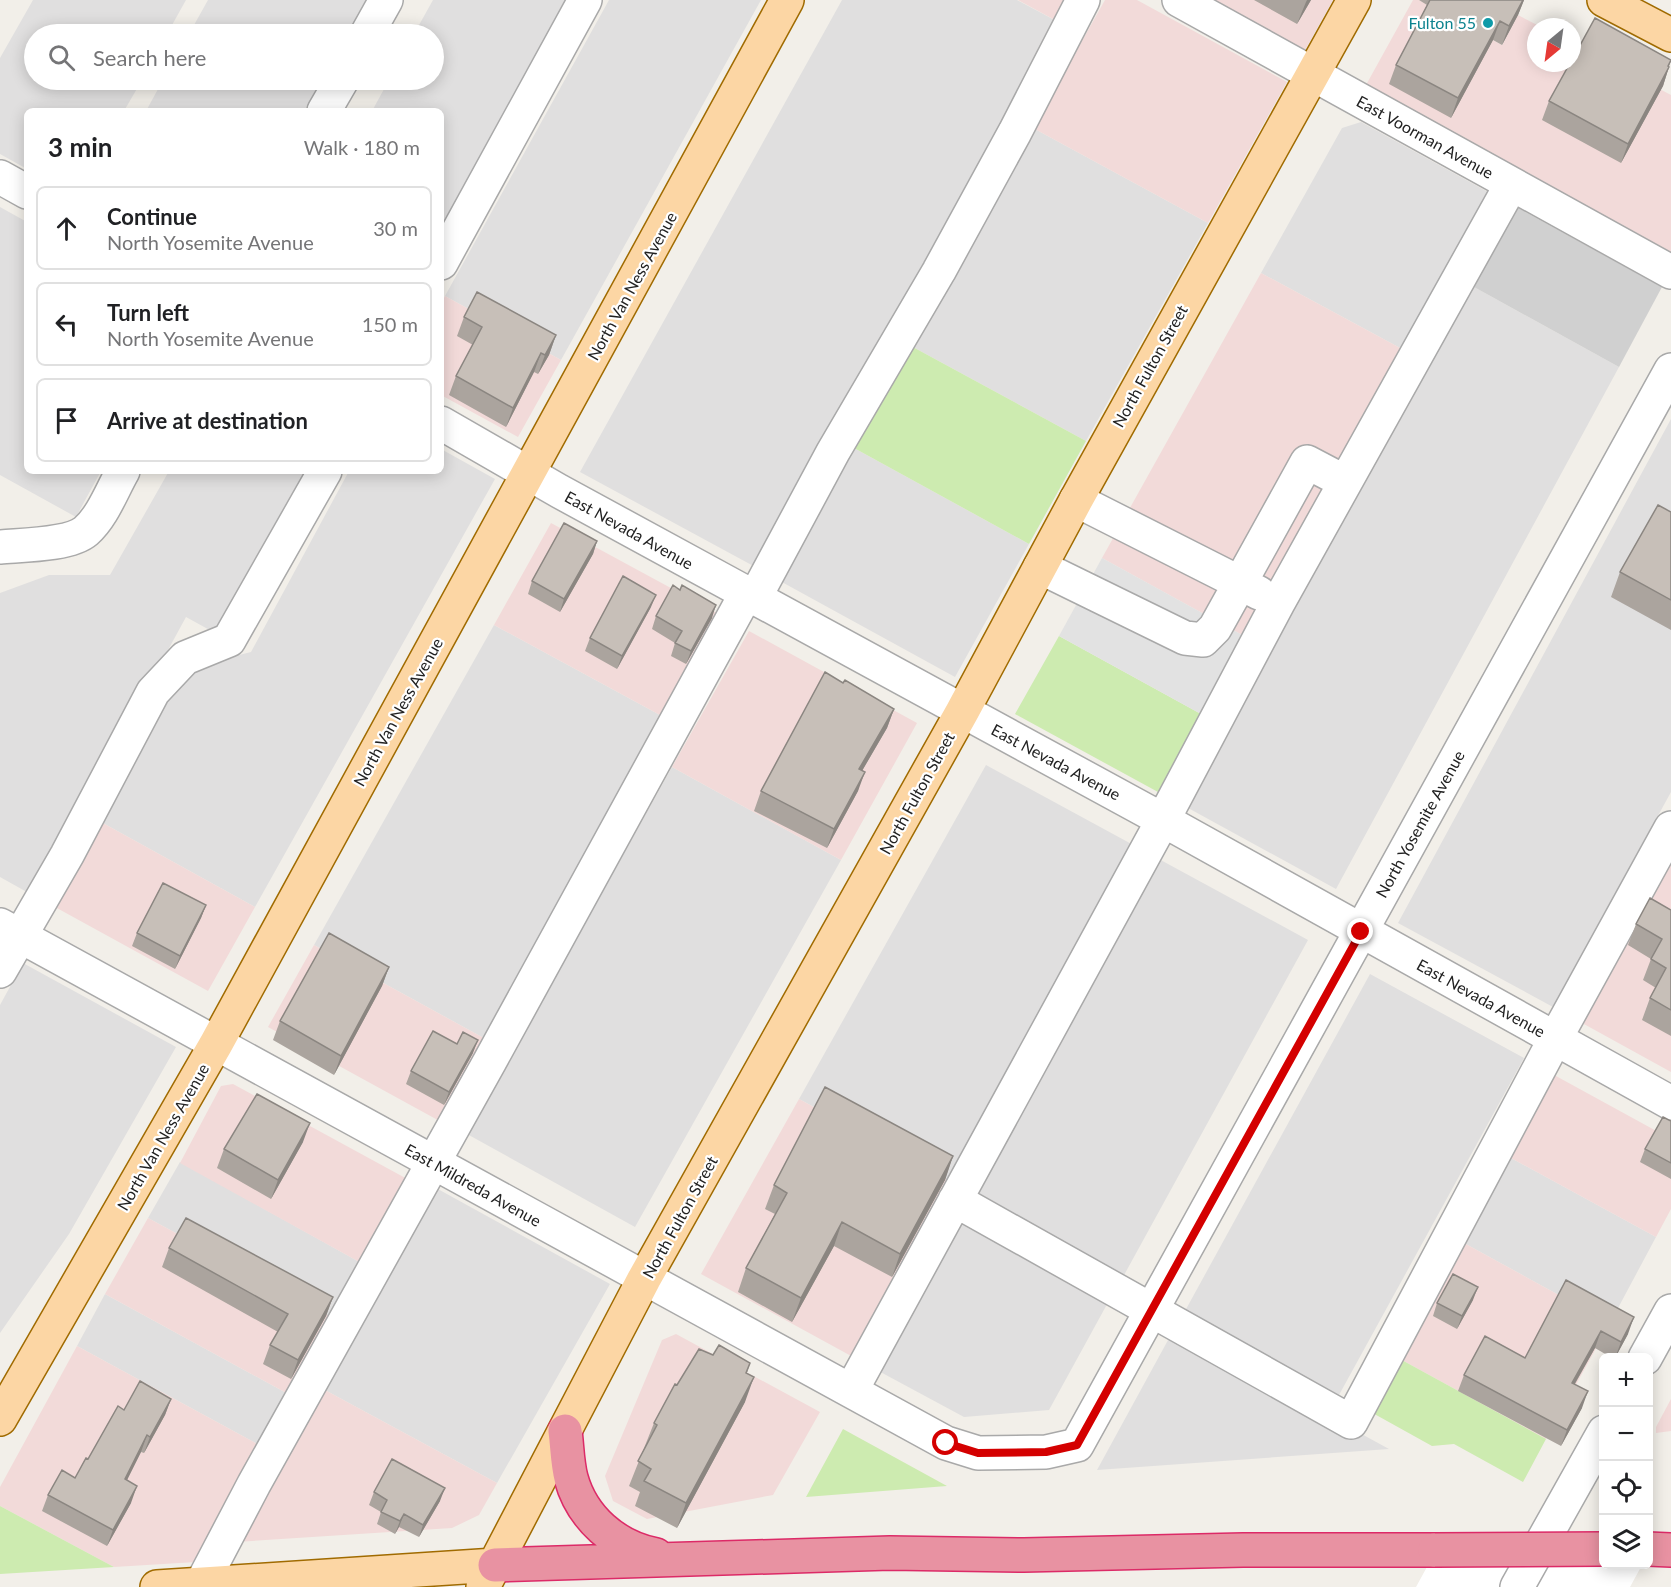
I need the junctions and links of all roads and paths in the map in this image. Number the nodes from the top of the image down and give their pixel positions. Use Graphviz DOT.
graph roads {
  1 [pos="386,0"];
  2 [pos="585,0"];
  3 [pos="787,0"];
  4 [pos="1083,0"];
  5 [pos="1179,0"];
  6 [pos="1354,0"];
  7 [pos="1604,0"];
  8 [pos="373,24"];
  9 [pos="1671,34"];
  10 [pos="1313,74"];
  11 [pos="336,90"];
  12 [pos="326,108"];
  13 [pos="0,177"];
  14 [pos="1511,185"];
  15 [pos="24,190"];
  16 [pos="444,257"];
  17 [pos="1671,273"];
  18 [pos="1671,370"];
  19 [pos="444,425"];
  20 [pos="121,474"];
  21 [pos="323,474"];
  22 [pos="529,475"];
  23 [pos="1345,482"];
  24 [pos="1076,500"];
  25 [pos="0,547"];
  26 [pos="1040,567"];
  27 [pos="1240,583"];
  28 [pos="750,596"];
  29 [pos="1278,603"];
  30 [pos="962,712"];
  31 [pos="1163,820"];
  32 [pos="1671,828"];
  33 [pos="10,931"];
  34 [pos="1361,932"];
  35 [pos="0,971"];
  36 [pos="1555,1039"];
  37 [pos="216,1044"];
  38 [pos="1671,1103"];
  39 [pos="433,1163"];
  40 [pos="955,1200"];
  41 [pos="644,1280"];
  42 [pos="1152,1311"];
  43 [pos="1671,1311"];
  44 [pos="1648,1353"];
  45 [pos="851,1391"];
  46 [pos="0,1419"];
  47 [pos="565,1431"];
  48 [pos="1599,1441"];
  49 [pos="946,1443"];
  50 [pos="1599,1549"];
  51 [pos="678,1560"];
  52 [pos="489,1576"];
  53 [pos="201,1585"];
  54 [pos="157,1587"];
  55 [pos="1517,1587"];
  1 -- 8 [label="street"];
  2 -- 16 [label="street"];
  3 -- 22 [label="main road, North Van Ness Avenue"];
  4 -- 28 [label="street"];
  5 -- 10 [label="street, East Voorman Avenue"];
  6 -- 10 [label="main road, North Fulton Street"];
  7 -- 9 [label="main road"];
  10 -- 14 [label="street, East Voorman Avenue"];
  10 -- 24 [label="main road, North Fulton Street"];
  11 -- 12 [label="street"];
  13 -- 15 [label="street"];
  14 -- 17 [label="street, East Voorman Avenue"];
  14 -- 23 [label="street"];
  18 -- 34 [label="street, North Yosemite Avenue"];
  19 -- 22 [label="street, East Nevada Avenue"];
  20 -- 25 [label="street"];
  21 -- 33 [label="street"];
  22 -- 28 [label="street, East Nevada Avenue"];
  22 -- 37 [label="main road, North Van Ness Avenue"];
  23 -- 27 [label="street"];
  23 -- 29 [label="street"];
  24 -- 26 [label="main road, North Fulton Street"];
  24 -- 27 [label="street"];
  26 -- 27 [label="street"];
  26 -- 30 [label="main road, North Fulton Street"];
  27 -- 29 [label="street"];
  28 -- 30 [label="street, East Nevada Avenue"];
  28 -- 39 [label="street"];
  29 -- 31 [label="street"];
  30 -- 31 [label="street, East Nevada Avenue"];
  30 -- 41 [label="main road, North Fulton Street"];
  31 -- 34 [label="street, East Nevada Avenue"];
  31 -- 40 [label="street"];
  32 -- 36 [label="street"];
  33 -- 35 [label="street"];
  33 -- 37 [label="street, East Mildreda Avenue"];
  34 -- 36 [label="street, East Nevada Avenue"];
  34 -- 42 [label="street, North Yosemite Avenue"];
  36 -- 38 [label="street, East Nevada Avenue"];
  36 -- 42 [label="street"];
  37 -- 39 [label="street, East Mildreda Avenue"];
  37 -- 46 [label="main road, North Van Ness Avenue"];
  39 -- 41 [label="street, East Mildreda Avenue"];
  39 -- 53 [label="street"];
  40 -- 42 [label="street"];
  40 -- 45 [label="street"];
  41 -- 45 [label="street, East Mildreda Avenue"];
  41 -- 47 [label="main road, North Fulton Street"];
  42 -- 49 [label="street, North Yosemite Avenue"];
  43 -- 44 [label="street"];
  45 -- 49 [label="street, East Mildreda Avenue"];
  47 -- 51 [label="highway"];
  47 -- 52 [label="main road, North Fulton Street"];
  48 -- 55 [label="street"];
  50 -- 51 [label="highway, bridge"];
  51 -- 52 [label="highway"];
  52 -- 53 [label="main road"];
  53 -- 54 [label="main road"];
}
